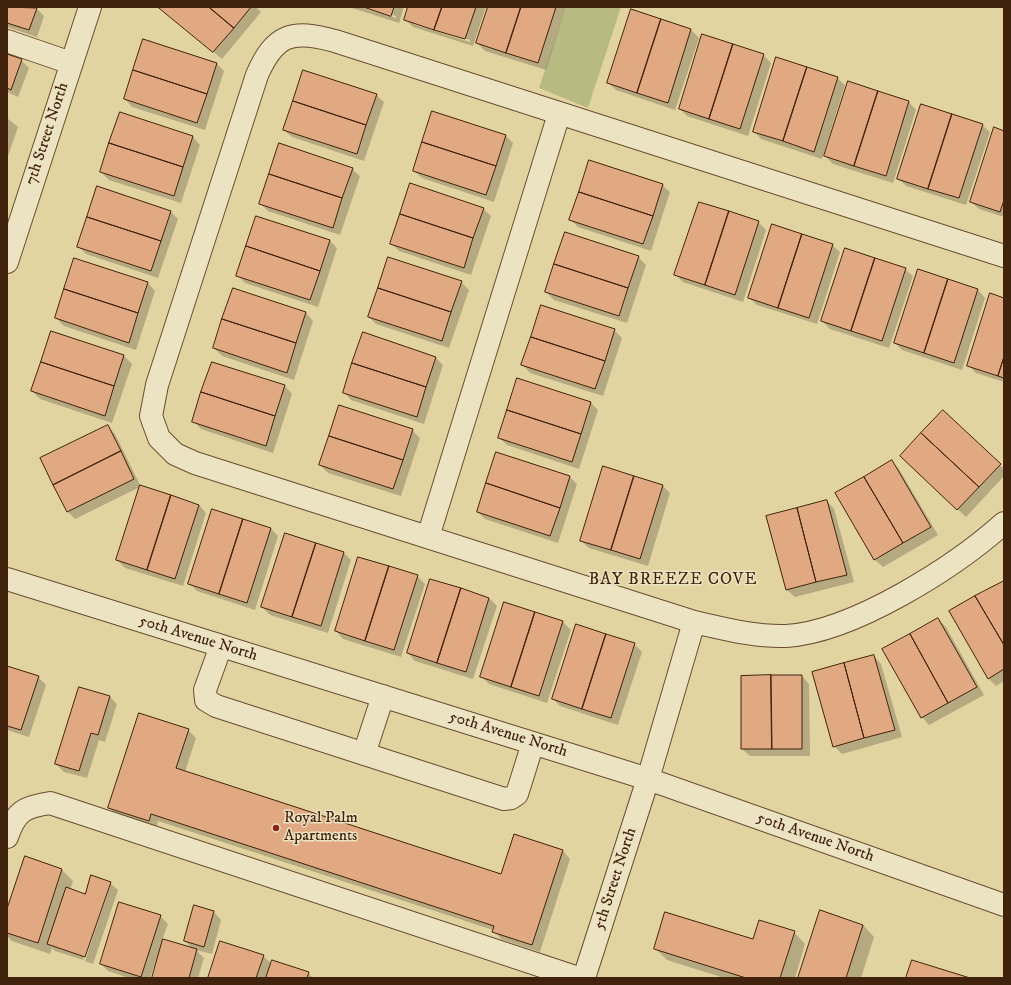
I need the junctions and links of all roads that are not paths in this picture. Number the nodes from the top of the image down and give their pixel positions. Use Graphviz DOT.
graph roads {
  1 [pos="90,7"];
  2 [pos="7,41"];
  3 [pos="71,63"];
  4 [pos="559,114"];
  5 [pos="13,220"];
  6 [pos="1004,256"];
  7 [pos="7,262"];
  8 [pos="1004,523"];
  9 [pos="428,537"];
  10 [pos="7,579"];
  11 [pos="694,622"];
  12 [pos="221,646"];
  13 [pos="383,696"];
  14 [pos="533,743"];
  15 [pos="364,754"];
  16 [pos="648,779"];
  17 [pos="7,837"];
  18 [pos="1004,905"];
  19 [pos="578,978"];
  20 [pos="584,978"];
  1 -- 3 [label="street, 7th Street North"];
  2 -- 3 [label="street"];
  3 -- 5 [label="street, 7th Street North"];
  4 -- 6 [label="street"];
  4 -- 9 [label="street"];
  4 -- 9 [label="street"];
  5 -- 7 [label="street, 7th Street North"];
  8 -- 11 [label="street"];
  9 -- 11 [label="street"];
  10 -- 12 [label="street, 50th Avenue North"];
  11 -- 16 [label="street, 5th Street North"];
  12 -- 13 [label="street, 50th Avenue North"];
  12 -- 15 [label="street"];
  13 -- 14 [label="street, 50th Avenue North"];
  13 -- 15 [label="street"];
  14 -- 15 [label="street"];
  14 -- 16 [label="street, 50th Avenue North"];
  16 -- 18 [label="street, 50th Avenue North"];
  16 -- 20 [label="street, 5th Street North"];
  17 -- 19 [label="street"];
}
